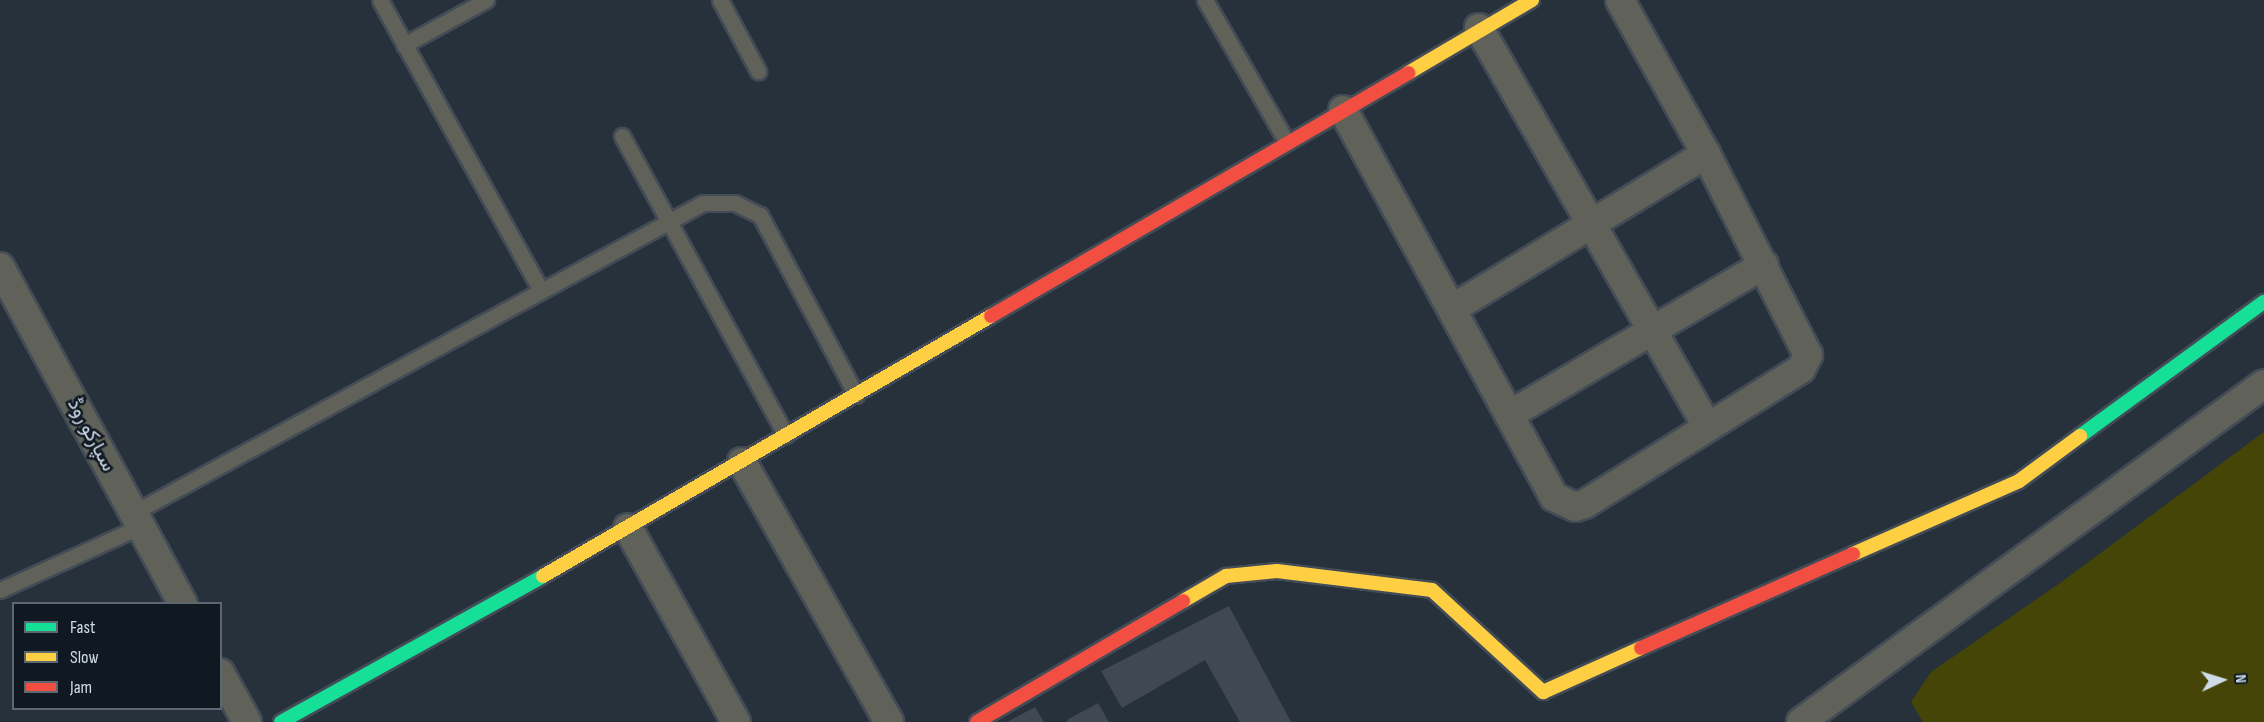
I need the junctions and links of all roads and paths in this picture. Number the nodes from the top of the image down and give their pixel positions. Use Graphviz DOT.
graph roads {
  1 [pos="380,0"];
  2 [pos="486,0"];
  3 [pos="720,0"];
  4 [pos="1205,0"];
  5 [pos="1532,0"];
  6 [pos="1620,0"];
  7 [pos="1479,28"];
  8 [pos="404,45"];
  9 [pos="758,71"];
  10 [pos="1343,110"];
  11 [pos="622,136"];
  12 [pos="1286,141"];
  13 [pos="1706,154"];
  14 [pos="669,221"];
  15 [pos="1592,223"];
  16 [pos="1764,265"];
  17 [pos="0,267"];
  18 [pos="541,291"];
  19 [pos="2264,302"];
  20 [pos="1452,309"];
  21 [pos="1653,332"];
  22 [pos="2264,384"];
  23 [pos="856,395"];
  24 [pos="1509,414"];
  25 [pos="1706,425"];
  26 [pos="786,435"];
  27 [pos="742,462"];
  28 [pos="137,519"];
  29 [pos="628,528"];
  30 [pos="0,590"];
  31 [pos="182,602"];
  32 [pos="222,677"];
  33 [pos="247,722"];
  34 [pos="282,722"];
  35 [pos="736,722"];
  36 [pos="889,722"];
  37 [pos="977,722"];
  38 [pos="1801,722"];
  1 -- 8 [label="lane"];
  2 -- 8 [label="lane"];
  3 -- 9 [label="lane"];
  4 -- 12 [label="lane"];
  5 -- 7 [label="street"];
  6 -- 13 [label="street"];
  7 -- 10 [label="street"];
  7 -- 15 [label="street"];
  8 -- 18 [label="lane"];
  10 -- 12 [label="street"];
  10 -- 20 [label="street"];
  11 -- 14 [label="lane"];
  12 -- 23 [label="street"];
  13 -- 15 [label="street"];
  13 -- 16 [label="street"];
  14 -- 18 [label="lane"];
  14 -- 23 [label="lane"];
  14 -- 26 [label="lane"];
  15 -- 20 [label="street"];
  15 -- 21 [label="street"];
  16 -- 21 [label="street"];
  16 -- 25 [label="street"];
  17 -- 28 [label="street, سپارکو روڈ"];
  18 -- 28 [label="lane"];
  19 -- 37 [label="street"];
  20 -- 24 [label="street"];
  21 -- 24 [label="street"];
  21 -- 25 [label="street"];
  22 -- 38 [label="street"];
  23 -- 26 [label="street"];
  24 -- 25 [label="street"];
  26 -- 27 [label="street"];
  27 -- 29 [label="street"];
  27 -- 36 [label="street"];
  28 -- 30 [label="lane"];
  28 -- 31 [label="street, سپارکو روڈ"];
  29 -- 34 [label="street"];
  29 -- 35 [label="street"];
  32 -- 33 [label="street"];
}
